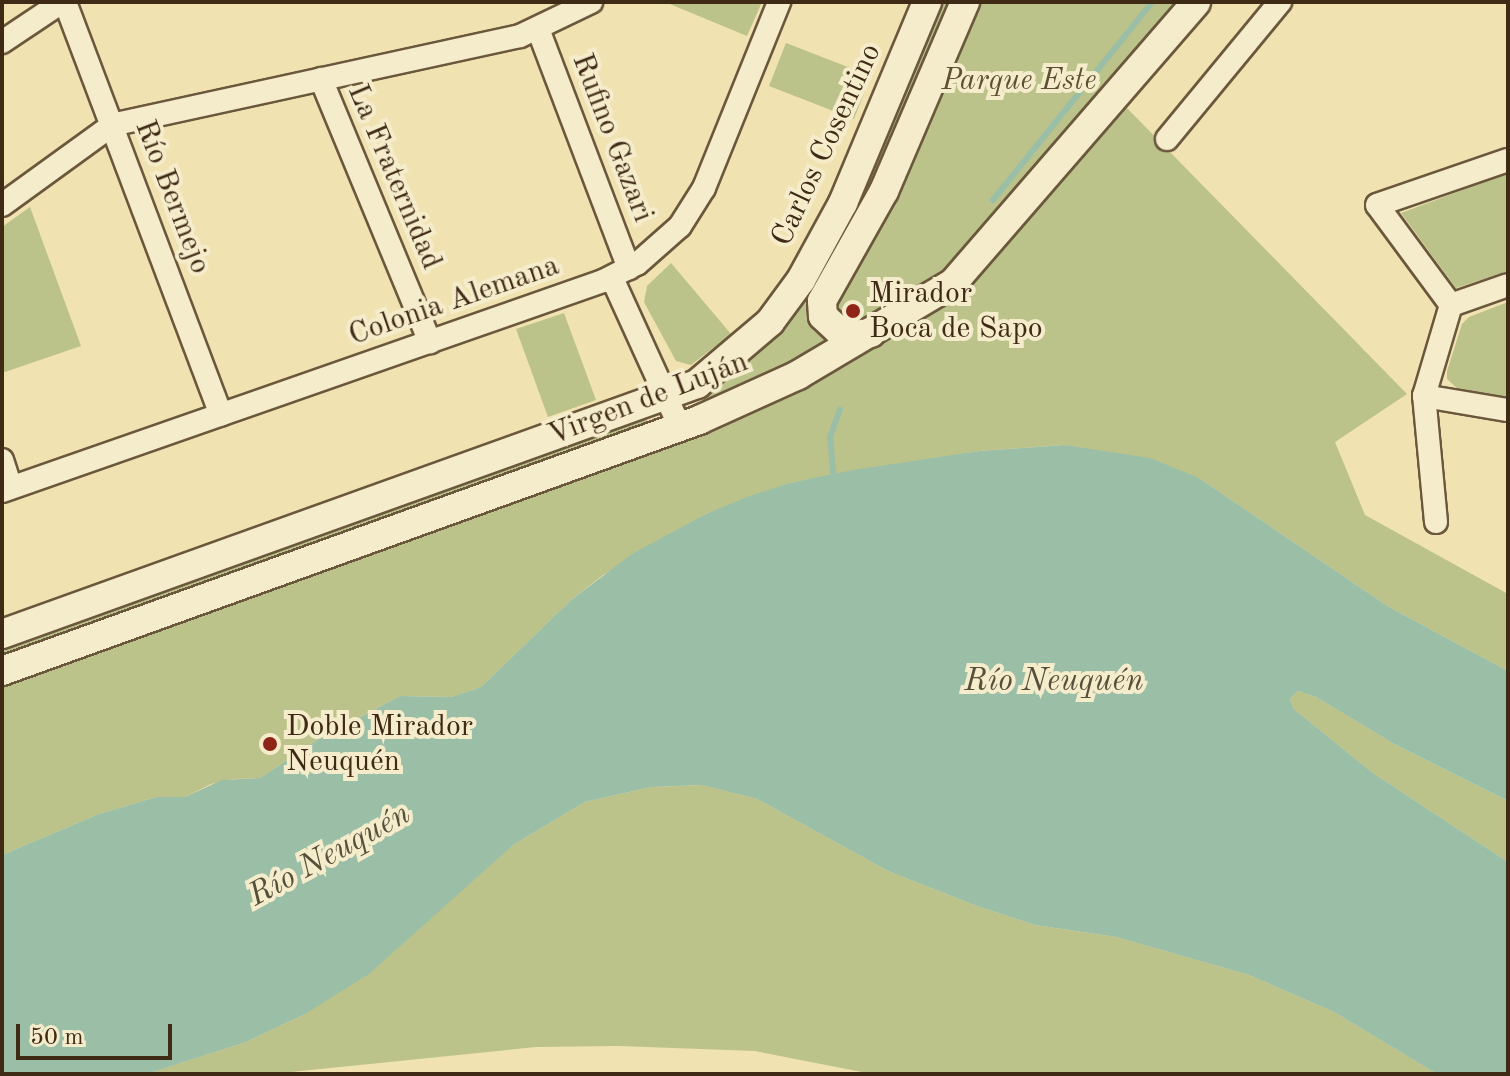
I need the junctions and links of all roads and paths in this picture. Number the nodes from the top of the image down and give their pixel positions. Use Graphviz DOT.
graph roads {
  1 [pos="63,2"];
  2 [pos="591,2"];
  3 [pos="779,2"];
  4 [pos="965,2"];
  5 [pos="1196,2"];
  6 [pos="1280,2"];
  7 [pos="924,3"];
  8 [pos="538,29"];
  9 [pos="2,42"];
  10 [pos="321,79"];
  11 [pos="113,126"];
  12 [pos="1167,139"];
  13 [pos="1508,160"];
  14 [pos="2,205"];
  15 [pos="621,273"];
  16 [pos="1508,285"];
  17 [pos="1451,305"];
  18 [pos="874,332"];
  19 [pos="430,342"];
  20 [pos="1424,396"];
  21 [pos="667,398"];
  22 [pos="1508,410"];
  23 [pos="221,414"];
  24 [pos="680,427"];
  25 [pos="2,460"];
  26 [pos="6,489"];
  27 [pos="1436,522"];
  28 [pos="2,634"];
  29 [pos="2,671"];
  1 -- 9 [label="street"];
  1 -- 11 [label="street, Río Bermejo"];
  2 -- 8 [label="street"];
  3 -- 15 [label="street, Colonia Alemana"];
  4 -- 18 [label="street"];
  5 -- 18 [label="street, Virgen de Luján"];
  6 -- 12 [label="street"];
  7 -- 21 [label="street, Carlos Cosentino"];
  8 -- 10 [label="street"];
  8 -- 15 [label="street, Rufino Gazari"];
  10 -- 11 [label="street"];
  10 -- 19 [label="street, La Fraternidad"];
  11 -- 14 [label="street"];
  11 -- 23 [label="street, Río Bermejo"];
  13 -- 17 [label="street"];
  15 -- 19 [label="street, Colonia Alemana"];
  15 -- 21 [label="street, Rufino Gazari"];
  16 -- 17 [label="street"];
  17 -- 20 [label="street"];
  18 -- 24 [label="street, Virgen de Luján"];
  19 -- 23 [label="street, Colonia Alemana"];
  20 -- 22 [label="street"];
  20 -- 27 [label="street"];
  21 -- 24 [label="street, Rufino Gazari"];
  21 -- 28 [label="street, Virgen de Luján"];
  23 -- 26 [label="street, Colonia Alemana"];
  24 -- 29 [label="street, Virgen de Luján"];
  25 -- 26 [label="street"];
}
